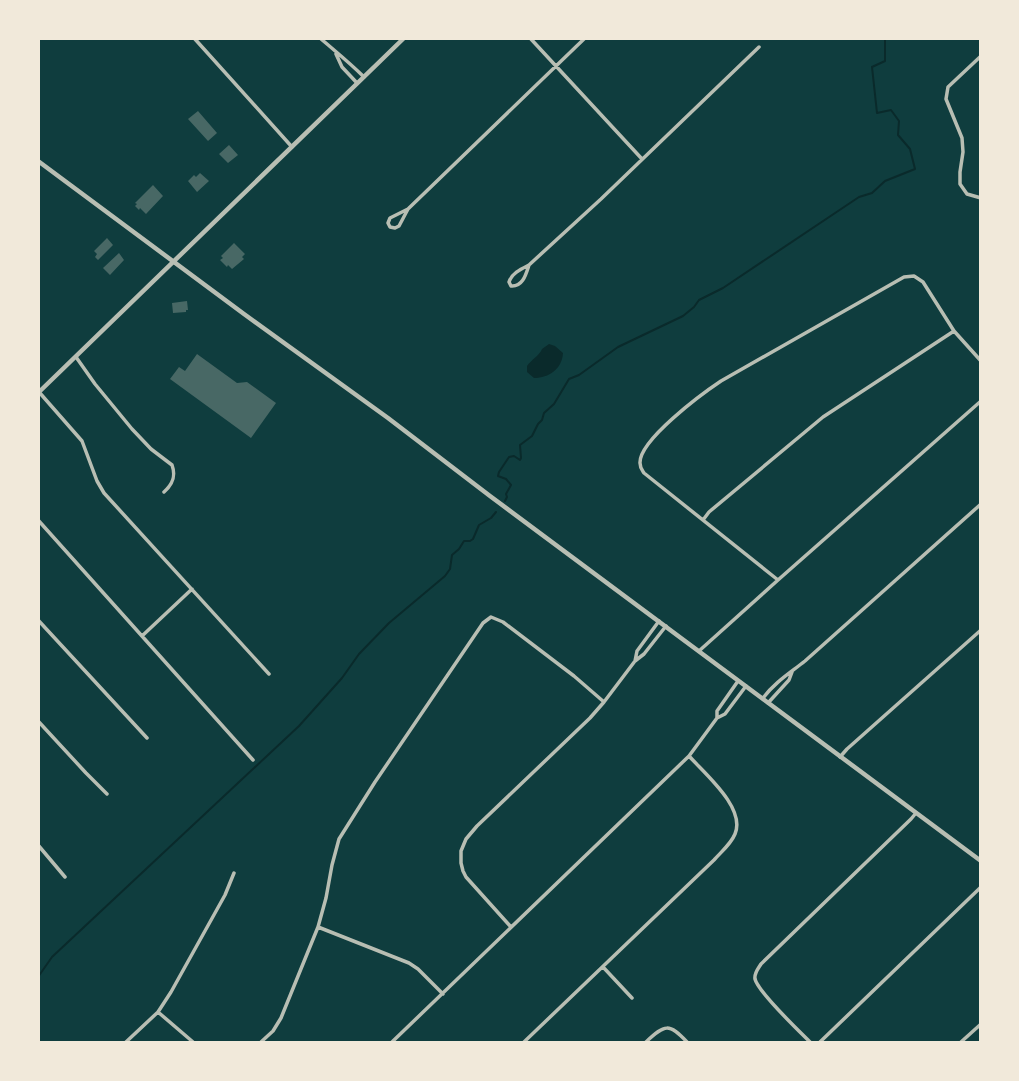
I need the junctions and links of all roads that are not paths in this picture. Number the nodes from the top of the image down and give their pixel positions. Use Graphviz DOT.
graph roads {
  1 [pos="194,38"];
  2 [pos="320,38"];
  3 [pos="404,38"];
  4 [pos="530,38"];
  5 [pos="585,38"];
  6 [pos="758,47"];
  7 [pos="335,52"];
  8 [pos="981,56"];
  9 [pos="556,66"];
  10 [pos="364,77"];
  11 [pos="357,83"];
  12 [pos="292,147"];
  13 [pos="642,159"];
  14 [pos="38,161"];
  15 [pos="981,198"];
  16 [pos="408,209"];
  17 [pos="174,261"];
  18 [pos="529,265"];
  19 [pos="954,331"];
  20 [pos="75,356"];
  21 [pos="981,361"];
  22 [pos="39,392"];
  23 [pos="981,401"];
  24 [pos="164,492"];
  25 [pos="981,504"];
  26 [pos="38,520"];
  27 [pos="703,520"];
  28 [pos="778,580"];
  29 [pos="192,589"];
  30 [pos="38,620"];
  31 [pos="659,621"];
  32 [pos="666,626"];
  33 [pos="981,630"];
  34 [pos="142,636"];
  35 [pos="699,651"];
  36 [pos="635,661"];
  37 [pos="792,672"];
  38 [pos="269,674"];
  39 [pos="738,681"];
  40 [pos="746,686"];
  41 [pos="762,698"];
  42 [pos="604,702"];
  43 [pos="768,703"];
  44 [pos="717,718"];
  45 [pos="38,720"];
  46 [pos="147,738"];
  47 [pos="689,756"];
  48 [pos="840,757"];
  49 [pos="253,760"];
  50 [pos="107,793"];
  51 [pos="916,813"];
  52 [pos="38,845"];
  53 [pos="981,852"];
  54 [pos="978,860"];
  55 [pos="234,873"];
  56 [pos="65,877"];
  57 [pos="981,887"];
  58 [pos="317,927"];
  59 [pos="511,927"];
  60 [pos="603,967"];
  61 [pos="443,994"];
  62 [pos="632,998"];
  63 [pos="158,1012"];
  64 [pos="981,1024"];
  65 [pos="126,1042"];
  66 [pos="193,1042"];
  67 [pos="261,1042"];
  68 [pos="392,1042"];
  69 [pos="524,1042"];
  70 [pos="646,1042"];
  71 [pos="687,1042"];
  72 [pos="810,1042"];
  73 [pos="820,1042"];
  74 [pos="961,1042"];
  1 -- 12 [label="street"];
  2 -- 7 [label="street"];
  3 -- 10 [label="street"];
  4 -- 9 [label="street"];
  5 -- 9 [label="street"];
  6 -- 13 [label="street"];
  7 -- 10 [label="street"];
  7 -- 11 [label="street"];
  8 -- 15 [label="street"];
  9 -- 13 [label="street"];
  9 -- 16 [label="street"];
  10 -- 11 [label="street"];
  11 -- 12 [label="street"];
  12 -- 17 [label="street"];
  13 -- 18 [label="street"];
  14 -- 17 [label="street"];
  16 -- 16 [label="street"];
  17 -- 20 [label="street"];
  17 -- 31 [label="street"];
  18 -- 18 [label="street"];
  19 -- 21 [label="street"];
  19 -- 27 [label="street"];
  19 -- 27 [label="street"];
  20 -- 22 [label="street"];
  20 -- 24 [label="street"];
  22 -- 29 [label="street"];
  23 -- 28 [label="street"];
  25 -- 37 [label="street"];
  26 -- 34 [label="street"];
  27 -- 28 [label="street"];
  28 -- 35 [label="street"];
  29 -- 34 [label="street"];
  29 -- 38 [label="street"];
  30 -- 46 [label="street"];
  31 -- 32 [label="street"];
  31 -- 36 [label="street"];
  32 -- 35 [label="street"];
  32 -- 36 [label="street"];
  33 -- 48 [label="street"];
  34 -- 49 [label="street"];
  35 -- 39 [label="street"];
  36 -- 42 [label="street"];
  37 -- 41 [label="street"];
  37 -- 43 [label="street"];
  39 -- 40 [label="street"];
  39 -- 44 [label="street"];
  40 -- 41 [label="street"];
  40 -- 44 [label="street"];
  41 -- 43 [label="street"];
  42 -- 58 [label="street"];
  42 -- 59 [label="street"];
  43 -- 48 [label="street"];
  44 -- 47 [label="street"];
  45 -- 50 [label="street"];
  47 -- 59 [label="street"];
  47 -- 60 [label="street"];
  48 -- 51 [label="street"];
  51 -- 54 [label="street"];
  51 -- 72 [label="street"];
  52 -- 56 [label="street"];
  53 -- 54 [label="street"];
  55 -- 63 [label="street"];
  57 -- 73 [label="street"];
  58 -- 61 [label="street"];
  58 -- 67 [label="street"];
  59 -- 61 [label="street"];
  60 -- 62 [label="street"];
  60 -- 69 [label="street"];
  61 -- 68 [label="street"];
  63 -- 65 [label="street"];
  63 -- 66 [label="street"];
  64 -- 74 [label="street"];
  70 -- 71 [label="street"];
}
